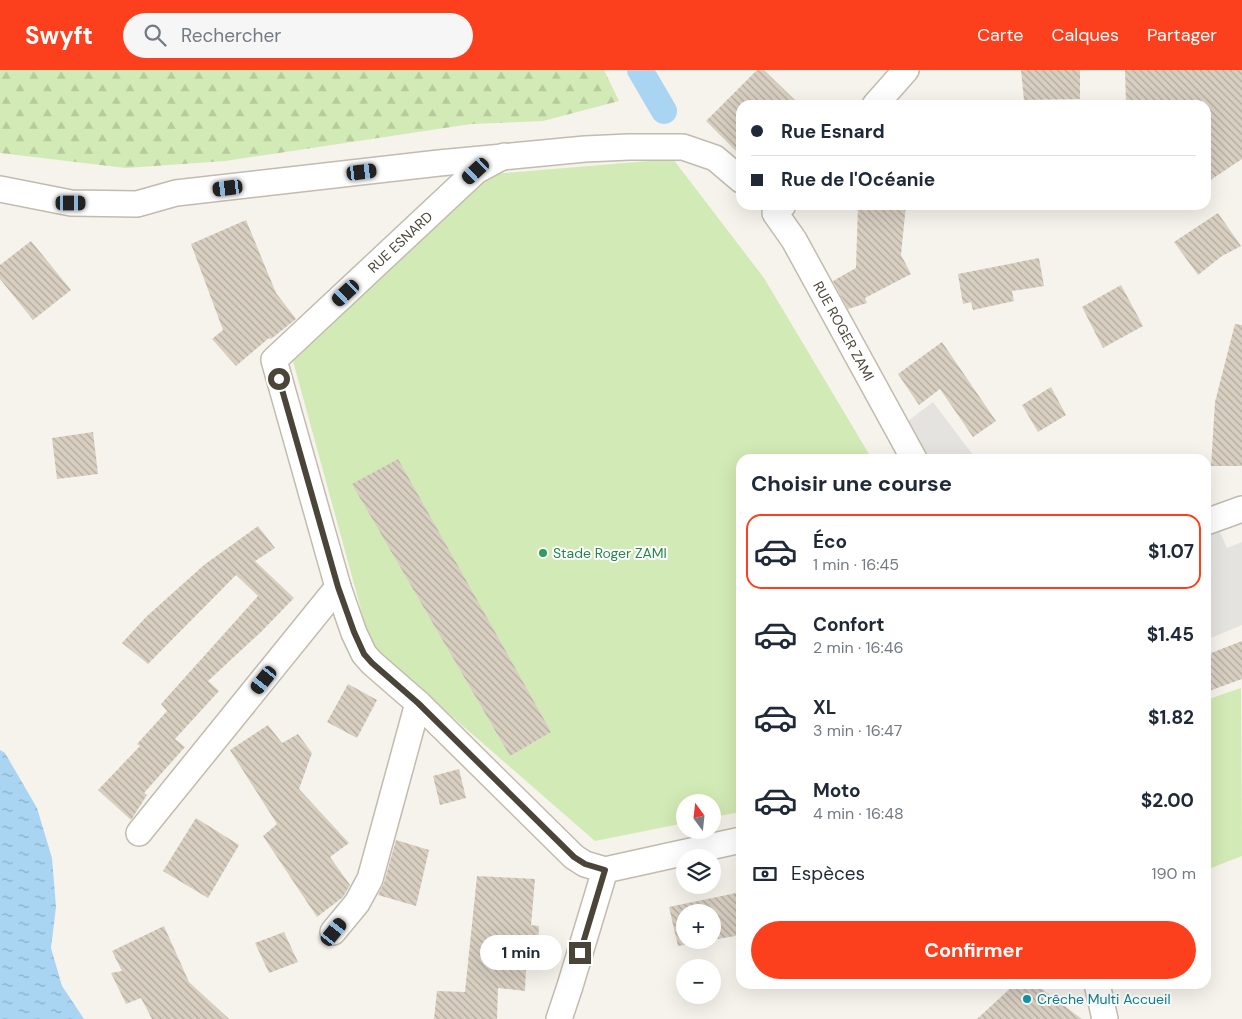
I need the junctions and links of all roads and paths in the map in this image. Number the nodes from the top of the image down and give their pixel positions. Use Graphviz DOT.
graph roads {
  1 [pos="906,70"];
  2 [pos="879,100"];
  3 [pos="504,156"];
  4 [pos="736,176"];
  5 [pos="0,189"];
  6 [pos="776,210"];
  7 [pos="911,454"];
  8 [pos="1242,509"];
  9 [pos="1211,520"];
  10 [pos="338,587"];
  11 [pos="418,703"];
  12 [pos="139,834"];
  13 [pos="736,841"];
  14 [pos="605,870"];
  15 [pos="334,932"];
  16 [pos="1098,989"];
  17 [pos="559,1019"];
  18 [pos="1105,1019"];
  1 -- 2 [label="street"];
  3 -- 4 [label="street"];
  3 -- 5 [label="street"];
  3 -- 10 [label="street, RUE ESNARD"];
  6 -- 7 [label="street, RUE ROGER ZAMI"];
  8 -- 9 [label="street"];
  10 -- 11 [label="street, RUE ESNARD"];
  10 -- 12 [label="street"];
  11 -- 14 [label="street, RUE ESNARD"];
  11 -- 15 [label="street"];
  13 -- 14 [label="street"];
  14 -- 17 [label="street"];
  16 -- 18 [label="street"];
}
